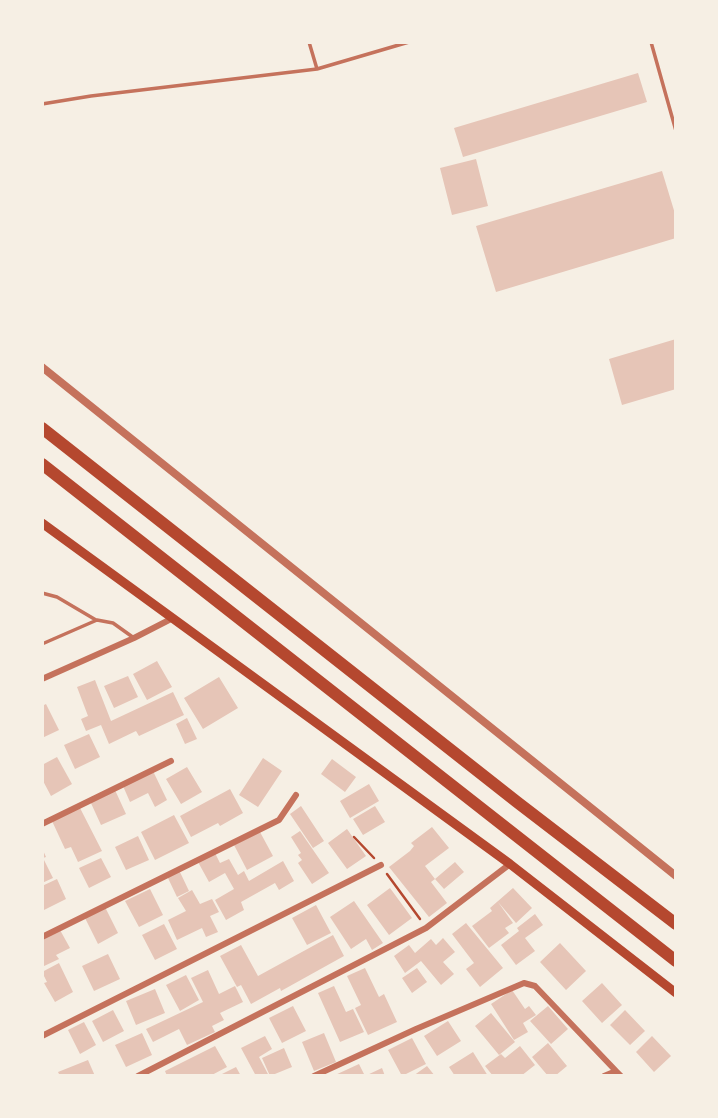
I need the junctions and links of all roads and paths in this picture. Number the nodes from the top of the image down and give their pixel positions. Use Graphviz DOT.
graph roads {
  1 [pos="309,42"];
  2 [pos="409,42"];
  3 [pos="651,42"];
  4 [pos="317,69"];
  5 [pos="42,104"];
  6 [pos="676,131"];
  7 [pos="42,367"];
  8 [pos="42,428"];
  9 [pos="42,464"];
  10 [pos="42,523"];
  11 [pos="42,593"];
  12 [pos="171,619"];
  13 [pos="97,620"];
  14 [pos="134,638"];
  15 [pos="42,645"];
  16 [pos="42,679"];
  17 [pos="171,761"];
  18 [pos="296,796"];
  19 [pos="42,824"];
  20 [pos="354,837"];
  21 [pos="510,864"];
  22 [pos="381,865"];
  23 [pos="676,876"];
  24 [pos="676,924"];
  25 [pos="426,928"];
  26 [pos="42,937"];
  27 [pos="676,961"];
  28 [pos="676,993"];
  29 [pos="42,1036"];
  30 [pos="618,1073"];
  31 [pos="138,1076"];
  32 [pos="314,1076"];
  33 [pos="604,1076"];
  1 -- 4 [label="lane"];
  2 -- 4 [label="lane"];
  3 -- 6 [label="lane"];
  4 -- 5 [label="lane"];
  7 -- 23 [label="street"];
  8 -- 24 [label="highway"];
  9 -- 27 [label="highway"];
  10 -- 12 [label="main road"];
  11 -- 13 [label="lane"];
  12 -- 14 [label="street"];
  12 -- 21 [label="main road"];
  13 -- 14 [label="lane"];
  13 -- 15 [label="lane"];
  14 -- 16 [label="street"];
  17 -- 19 [label="street"];
  18 -- 26 [label="street"];
  20 -- 22 [label="path"];
  21 -- 25 [label="street"];
  21 -- 28 [label="main road"];
  22 -- 25 [label="path"];
  22 -- 29 [label="street"];
  25 -- 31 [label="street"];
  30 -- 32 [label="street"];
  30 -- 33 [label="street"];
}
